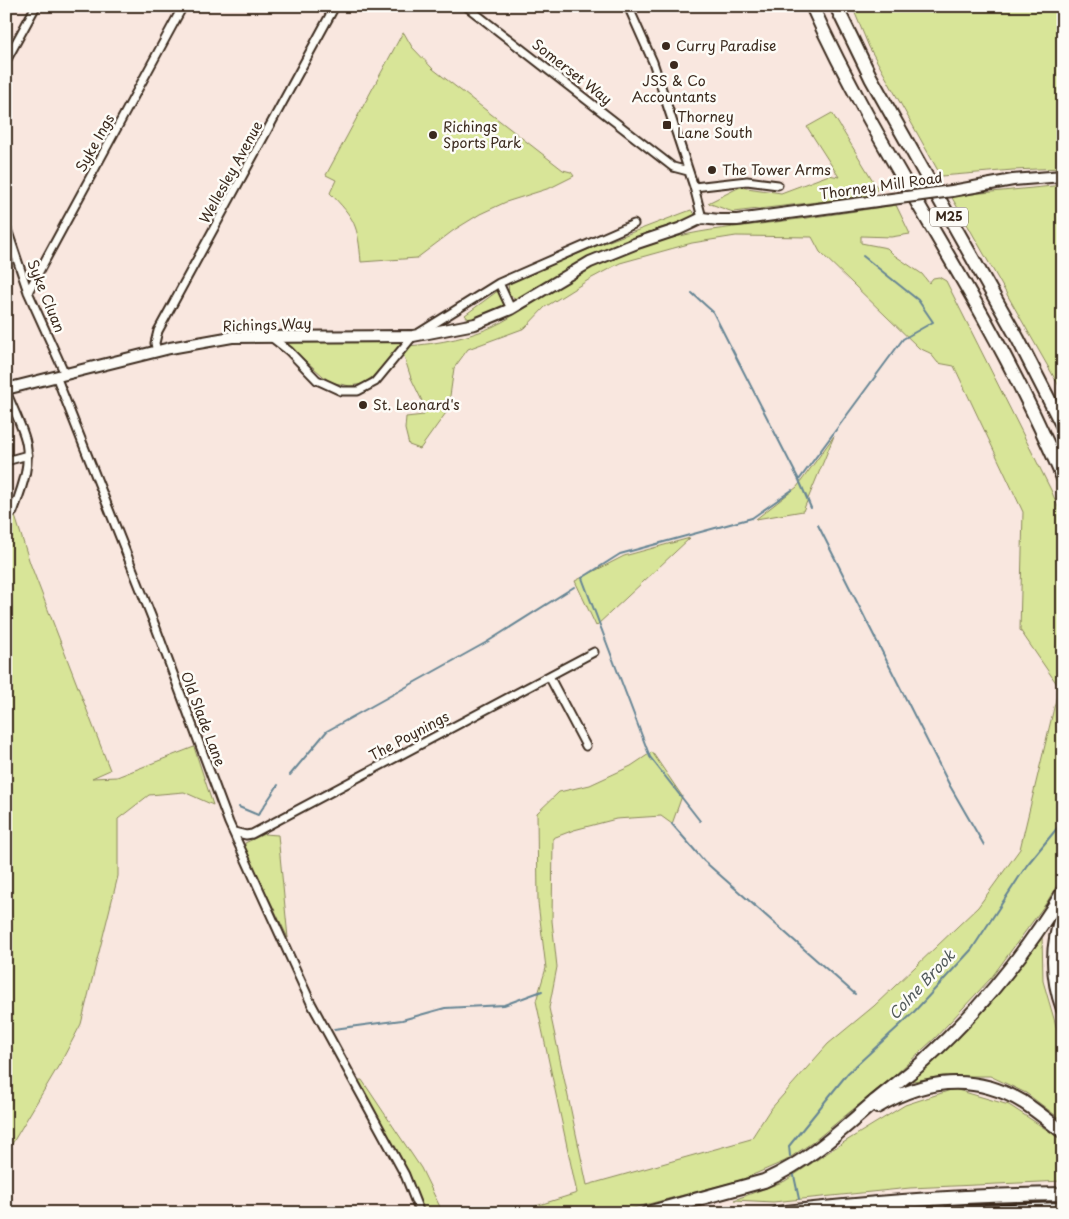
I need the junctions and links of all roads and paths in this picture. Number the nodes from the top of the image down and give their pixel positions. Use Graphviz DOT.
graph roads {
  1 [pos="36,6"];
  2 [pos="183,6"];
  3 [pos="335,6"];
  4 [pos="466,6"];
  5 [pos="628,6"];
  6 [pos="812,6"];
  7 [pos="836,6"];
  8 [pos="6,61"];
  9 [pos="688,171"];
  10 [pos="1063,176"];
  11 [pos="778,185"];
  12 [pos="694,187"];
  13 [pos="702,218"];
  14 [pos="634,224"];
  15 [pos="6,226"];
  16 [pos="499,284"];
  17 [pos="28,292"];
  18 [pos="511,309"];
  19 [pos="413,336"];
  20 [pos="270,337"];
  21 [pos="156,352"];
  22 [pos="60,375"];
  23 [pos="6,390"];
  24 [pos="1063,427"];
  25 [pos="28,455"];
  26 [pos="6,461"];
  27 [pos="1063,478"];
  28 [pos="13,512"];
  29 [pos="594,652"];
  30 [pos="549,676"];
  31 [pos="586,746"];
  32 [pos="234,832"];
  33 [pos="1063,892"];
  34 [pos="1063,913"];
  35 [pos="1063,1009"];
  36 [pos="849,1125"];
  37 [pos="1063,1132"];
  38 [pos="1063,1194"];
  39 [pos="1063,1209"];
  40 [pos="420,1213"];
  41 [pos="647,1213"];
  42 [pos="777,1213"];
  43 [pos="950,1213"];
  1 -- 8 [label="street"];
  2 -- 17 [label="street, Syke Ings"];
  3 -- 21 [label="street, Wellesley Avenue"];
  4 -- 9 [label="street, Somerset Way"];
  5 -- 9 [label="street"];
  6 -- 27 [label="highway, M25"];
  7 -- 24 [label="highway, M25"];
  9 -- 12 [label="street"];
  10 -- 13 [label="street, Thorney Mill Road, bridge"];
  11 -- 12 [label="street"];
  12 -- 13 [label="street"];
  13 -- 18 [label="street, Richings Way"];
  14 -- 16 [label="street"];
  15 -- 17 [label="street, Syke Cluan"];
  16 -- 18 [label="street"];
  16 -- 19 [label="street"];
  17 -- 22 [label="street, Syke Cluan"];
  18 -- 19 [label="street, Richings Way"];
  19 -- 20 [label="street, Richings Way"];
  19 -- 20 [label="street"];
  20 -- 21 [label="street, Richings Way"];
  21 -- 22 [label="street, Richings Way"];
  22 -- 23 [label="street, Richings Way"];
  22 -- 32 [label="street, Old Slade Lane"];
  23 -- 25 [label="street"];
  25 -- 26 [label="street"];
  25 -- 28 [label="street"];
  29 -- 30 [label="street, The Poynings"];
  30 -- 31 [label="street"];
  30 -- 32 [label="street, The Poynings"];
  32 -- 40 [label="street, Old Slade Lane"];
  33 -- 36 [label="highway"];
  34 -- 35 [label="highway"];
  36 -- 37 [label="highway"];
  36 -- 41 [label="highway"];
  38 -- 42 [label="highway"];
  39 -- 43 [label="highway"];
}
